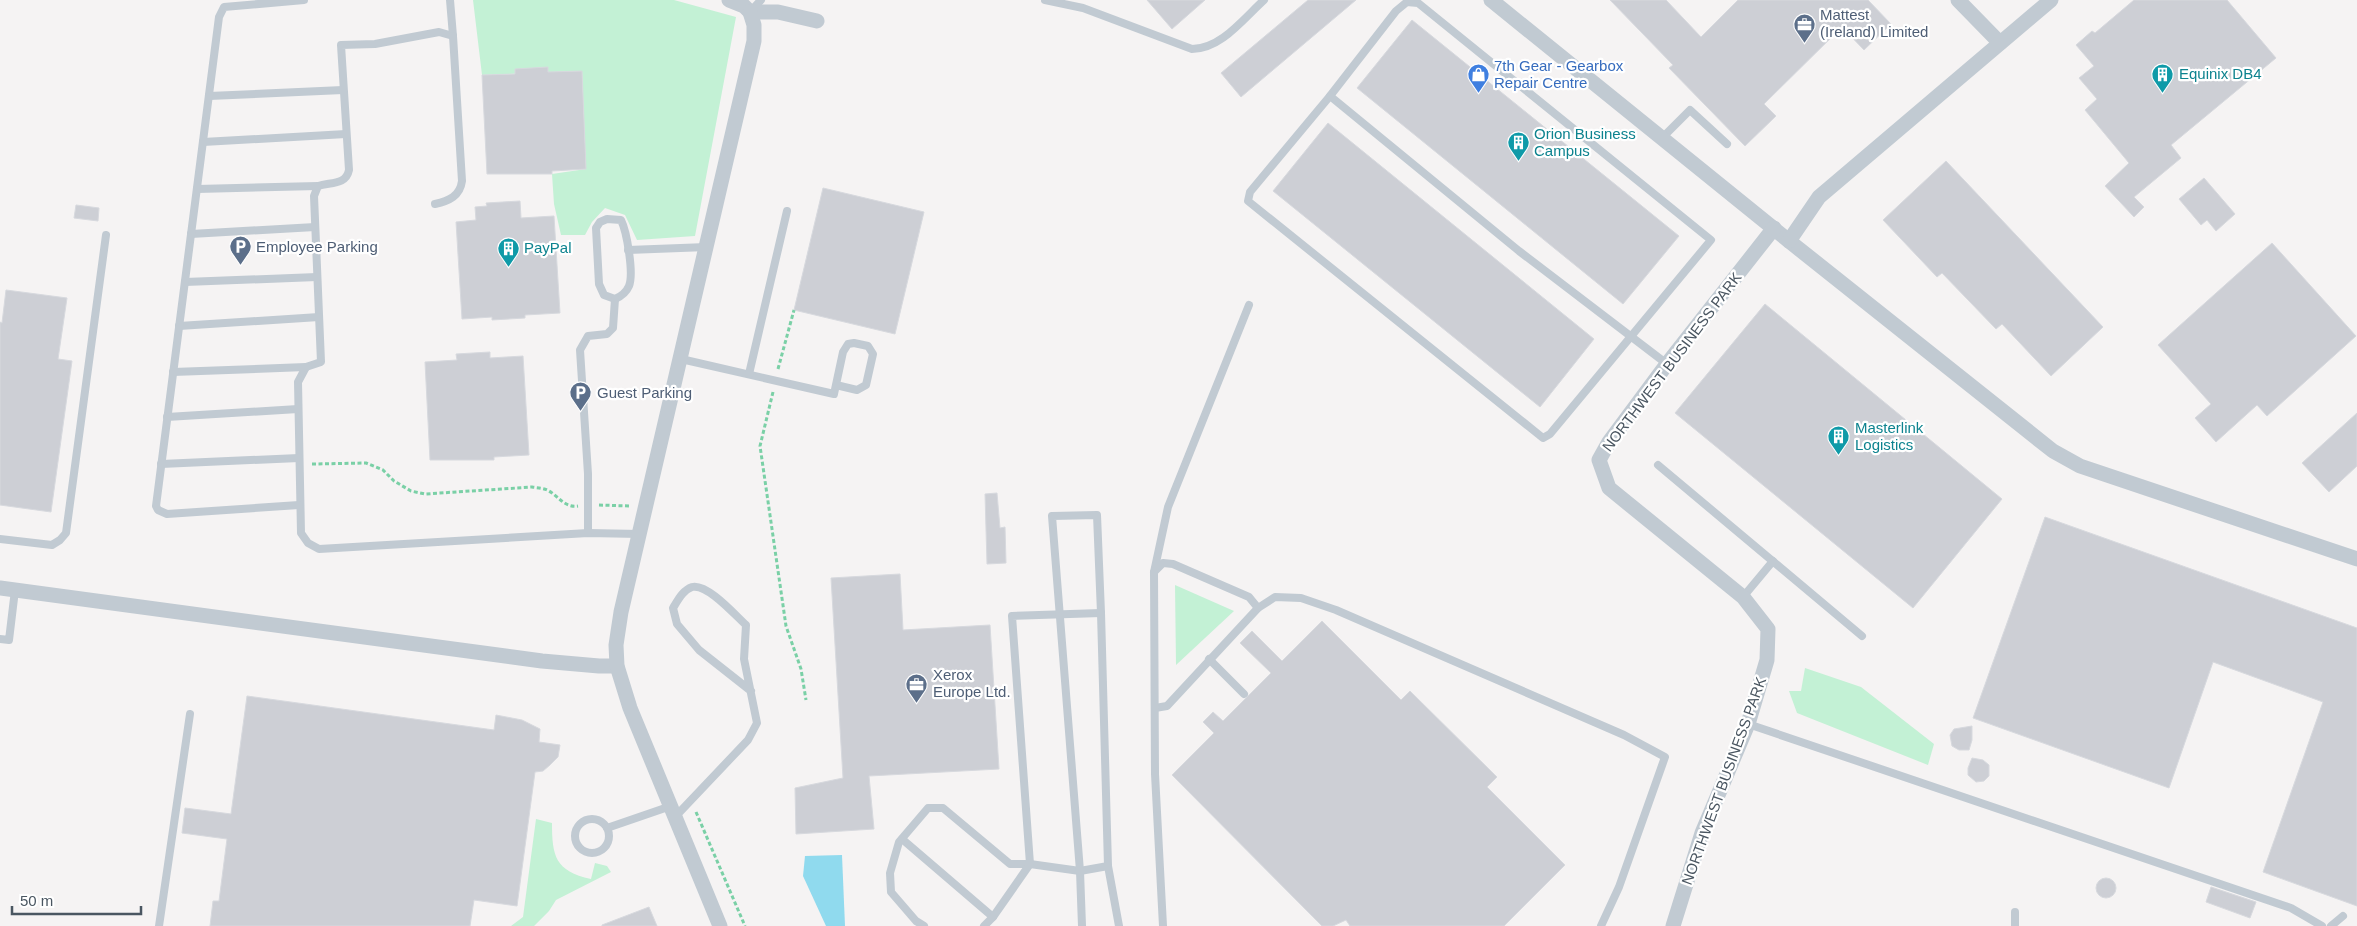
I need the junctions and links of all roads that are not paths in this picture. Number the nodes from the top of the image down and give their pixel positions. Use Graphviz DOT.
graph roads {
  1 [pos="304,0"];
  2 [pos="450,0"];
  3 [pos="729,0"];
  4 [pos="760,0"];
  5 [pos="1045,0"];
  6 [pos="1088,0"];
  7 [pos="1264,0"];
  8 [pos="1491,0"];
  9 [pos="1958,0"];
  10 [pos="2051,0"];
  11 [pos="1083,8"];
  12 [pos="750,12"];
  13 [pos="817,21"];
  14 [pos="453,36"];
  15 [pos="2000,43"];
  16 [pos="343,90"];
  17 [pos="209,96"];
  18 [pos="1330,96"];
  19 [pos="346,134"];
  20 [pos="1662,138"];
  21 [pos="203,142"];
  22 [pos="1727,144"];
  23 [pos="318,186"];
  24 [pos="197,189"];
  25 [pos="435,204"];
  26 [pos="787,211"];
  27 [pos="315,227"];
  28 [pos="1774,228"];
  29 [pos="191,234"];
  30 [pos="106,235"];
  31 [pos="1789,241"];
  32 [pos="707,247"];
  33 [pos="628,250"];
  34 [pos="317,277"];
  35 [pos="185,282"];
  36 [pos="615,299"];
  37 [pos="1249,305"];
  38 [pos="319,317"];
  39 [pos="179,326"];
  40 [pos="1632,338"];
  41 [pos="681,358"];
  42 [pos="1666,364"];
  43 [pos="306,367"];
  44 [pos="173,372"];
  45 [pos="749,374"];
  46 [pos="836,385"];
  47 [pos="298,409"];
  48 [pos="167,417"];
  49 [pos="299,462"];
  50 [pos="161,464"];
  51 [pos="1658,465"];
  52 [pos="299,505"];
  53 [pos="588,533"];
  54 [pos="640,534"];
  55 [pos="0,539"];
  56 [pos="2357,560"];
  57 [pos="1773,561"];
  58 [pos="1154,572"];
  59 [pos="0,588"];
  60 [pos="15,590"];
  61 [pos="1743,597"];
  62 [pos="1258,608"];
  63 [pos="1101,613"];
  64 [pos="1059,616"];
  65 [pos="1862,636"];
  66 [pos="0,639"];
  67 [pos="1209,659"];
  68 [pos="617,666"];
  69 [pos="751,691"];
  70 [pos="1244,694"];
  71 [pos="1155,708"];
  72 [pos="190,714"];
  73 [pos="1748,724"];
  74 [pos="673,812"];
  75 [pos="607,828"];
  76 [pos="902,839"];
  77 [pos="1030,864"];
  78 [pos="1108,866"];
  79 [pos="1080,871"];
  80 [pos="2015,912"];
  81 [pos="2343,916"];
  82 [pos="993,917"];
  83 [pos="159,926"];
  84 [pos="720,926"];
  85 [pos="924,926"];
  86 [pos="984,926"];
  87 [pos="1082,926"];
  88 [pos="1119,926"];
  89 [pos="1163,926"];
  90 [pos="1601,926"];
  91 [pos="1673,926"];
  92 [pos="2015,926"];
  93 [pos="2322,926"];
  94 [pos="2331,926"];
  1 -- 17 [label="lane"];
  2 -- 14 [label="lane"];
  3 -- 12 [label="street"];
  4 -- 12 [label="lane"];
  5 -- 11 [label="lane"];
  6 -- 11 [label="lane"];
  7 -- 11 [label="lane"];
  8 -- 20 [label="street"];
  9 -- 15 [label="street"];
  10 -- 15 [label="street"];
  12 -- 13 [label="street"];
  12 -- 32 [label="street"];
  14 -- 16 [label="lane"];
  14 -- 25 [label="lane"];
  15 -- 31 [label="street"];
  16 -- 17 [label="lane"];
  16 -- 19 [label="lane"];
  17 -- 21 [label="lane"];
  18 -- 40 [label="lane"];
  18 -- 40 [label="lane"];
  18 -- 40 [label="lane"];
  19 -- 21 [label="lane"];
  19 -- 23 [label="lane"];
  20 -- 22 [label="lane"];
  20 -- 28 [label="street"];
  21 -- 24 [label="lane"];
  23 -- 24 [label="lane"];
  23 -- 27 [label="lane"];
  24 -- 29 [label="lane"];
  26 -- 45 [label="lane"];
  27 -- 29 [label="lane"];
  27 -- 34 [label="lane"];
  28 -- 31 [label="street"];
  28 -- 42 [label="street, NORTHWEST BUSINESS PARK"];
  29 -- 35 [label="lane"];
  30 -- 55 [label="lane"];
  31 -- 56 [label="street"];
  32 -- 33 [label="lane"];
  32 -- 41 [label="street"];
  33 -- 36 [label="lane"];
  33 -- 36 [label="lane"];
  34 -- 35 [label="lane"];
  34 -- 38 [label="lane"];
  35 -- 39 [label="lane"];
  36 -- 53 [label="lane"];
  37 -- 58 [label="lane"];
  38 -- 39 [label="lane"];
  38 -- 43 [label="lane"];
  39 -- 44 [label="lane"];
  40 -- 42 [label="lane"];
  41 -- 45 [label="lane"];
  41 -- 54 [label="street"];
  42 -- 61 [label="street, NORTHWEST BUSINESS PARK"];
  43 -- 44 [label="lane"];
  43 -- 47 [label="lane"];
  44 -- 48 [label="lane"];
  45 -- 46 [label="lane"];
  46 -- 46 [label="lane"];
  47 -- 48 [label="lane"];
  47 -- 49 [label="lane"];
  48 -- 50 [label="lane"];
  49 -- 50 [label="lane"];
  49 -- 52 [label="lane"];
  50 -- 52 [label="lane"];
  51 -- 57 [label="lane"];
  52 -- 53 [label="lane"];
  53 -- 54 [label="lane"];
  54 -- 68 [label="street"];
  57 -- 61 [label="lane"];
  57 -- 65 [label="lane"];
  58 -- 62 [label="lane"];
  58 -- 71 [label="lane"];
  59 -- 60 [label="street"];
  60 -- 66 [label="lane"];
  60 -- 68 [label="street"];
  61 -- 73 [label="street, NORTHWEST BUSINESS PARK"];
  62 -- 67 [label="lane"];
  62 -- 90 [label="lane"];
  63 -- 64 [label="lane"];
  63 -- 64 [label="lane"];
  63 -- 78 [label="lane"];
  64 -- 77 [label="lane"];
  64 -- 79 [label="lane"];
  67 -- 70 [label="lane"];
  67 -- 71 [label="lane"];
  68 -- 74 [label="street"];
  69 -- 69 [label="lane"];
  69 -- 74 [label="lane"];
  71 -- 89 [label="lane"];
  72 -- 83 [label="lane"];
  73 -- 91 [label="street, NORTHWEST BUSINESS PARK"];
  73 -- 93 [label="lane"];
  74 -- 75 [label="lane"];
  74 -- 84 [label="street"];
  75 -- 75 [label="lane"];
  76 -- 77 [label="lane"];
  76 -- 82 [label="lane"];
  76 -- 85 [label="lane"];
  77 -- 79 [label="lane"];
  77 -- 82 [label="lane"];
  78 -- 79 [label="lane"];
  78 -- 88 [label="lane"];
  79 -- 87 [label="lane"];
  80 -- 92 [label="lane"];
  81 -- 94 [label="lane"];
  82 -- 86 [label="lane"];
}
